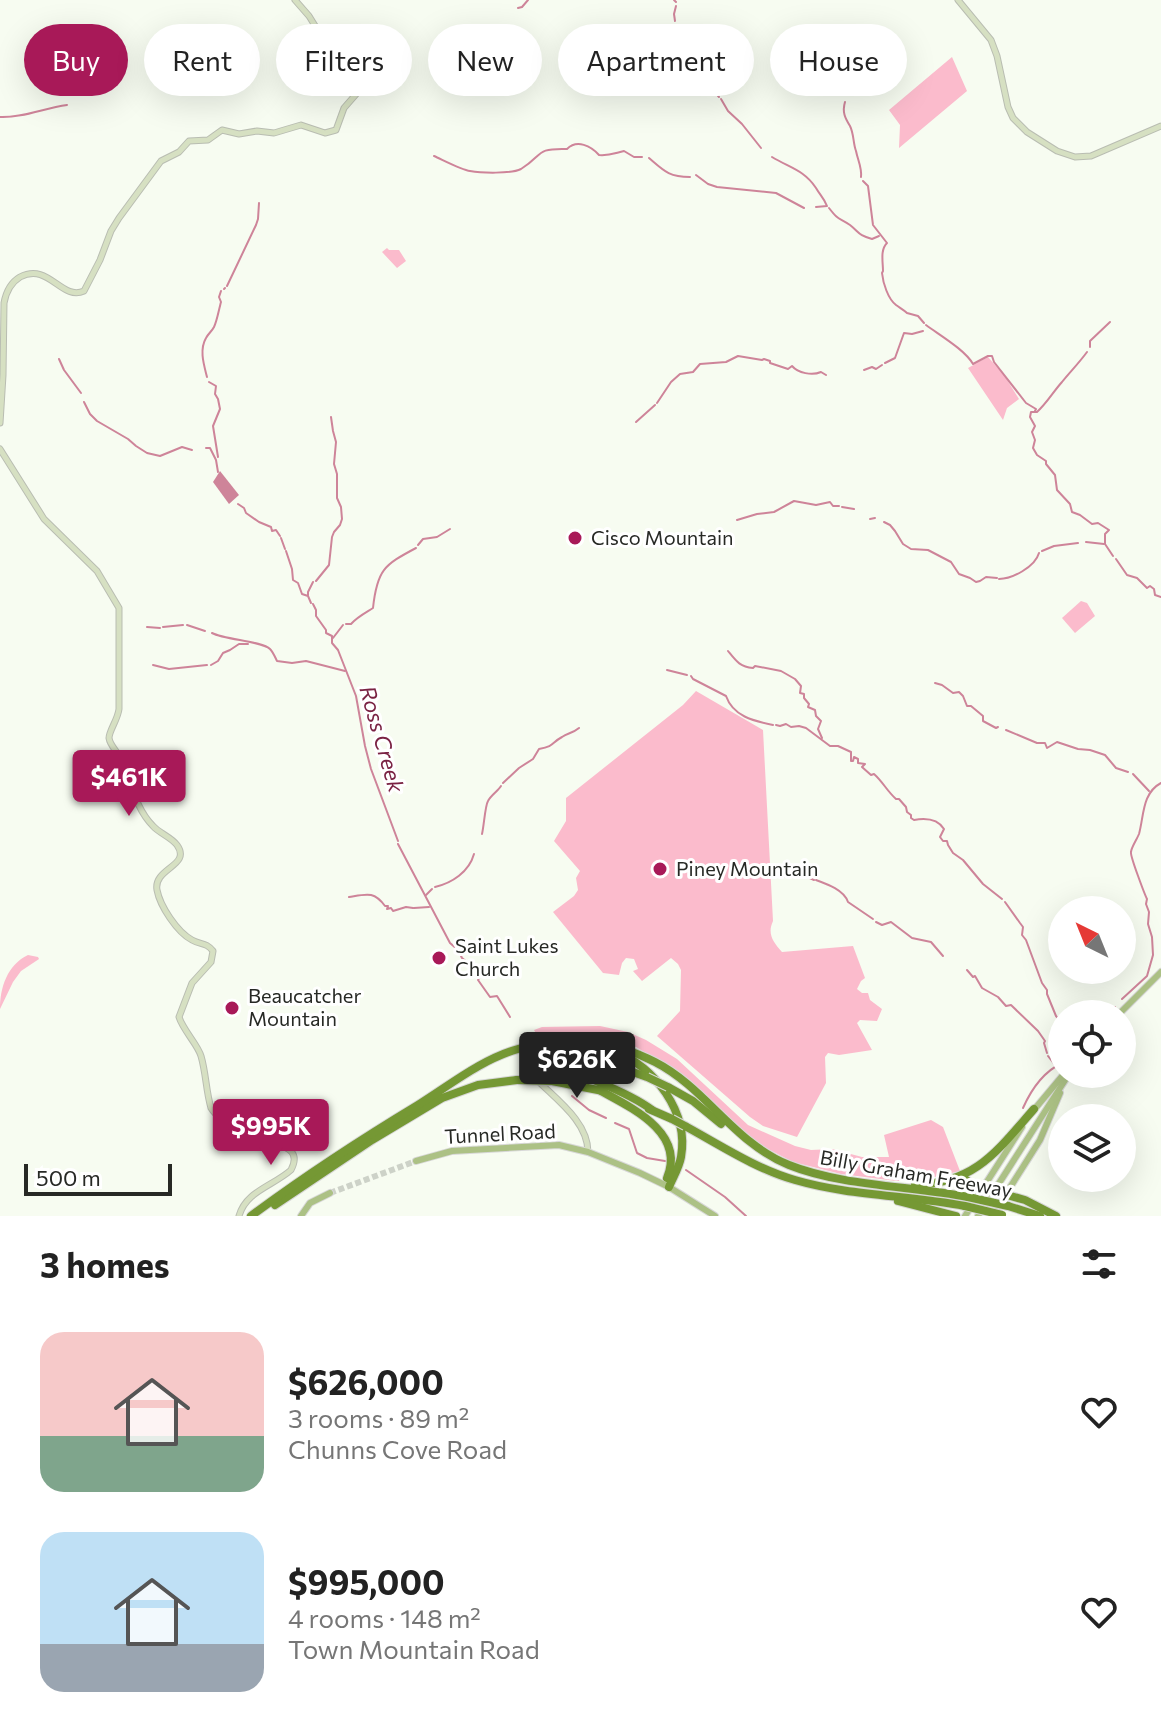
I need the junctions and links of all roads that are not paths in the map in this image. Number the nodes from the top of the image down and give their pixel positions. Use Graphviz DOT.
graph roads {
  1 [pos="295,0"];
  2 [pos="958,0"];
  3 [pos="1161,126"];
  4 [pos="0,423"];
  5 [pos="0,449"];
  6 [pos="1161,972"];
  7 [pos="1133,1000"];
  8 [pos="574,1042"];
  9 [pos="527,1070"];
  10 [pos="1054,1088"];
  11 [pos="1059,1088"];
  12 [pos="1062,1088"];
  13 [pos="601,1091"];
  14 [pos="1034,1109"];
  15 [pos="652,1110"];
  16 [pos="761,1151"];
  17 [pos="588,1152"];
  18 [pos="416,1161"];
  19 [pos="961,1176"];
  20 [pos="667,1186"];
  21 [pos="892,1186"];
  22 [pos="985,1190"];
  23 [pos="330,1193"];
  24 [pos="875,1194"];
  25 [pos="1003,1194"];
  26 [pos="966,1201"];
  27 [pos="262,1214"];
  28 [pos="244,1215"];
  29 [pos="301,1216"];
  30 [pos="715,1216"];
  31 [pos="956,1216"];
  32 [pos="965,1216"];
  33 [pos="978,1216"];
  34 [pos="992,1216"];
  35 [pos="1003,1216"];
  36 [pos="1040,1216"];
  37 [pos="1056,1216"];
  1 -- 4 [label="main road"];
  2 -- 3 [label="main road"];
  5 -- 28 [label="main road"];
  6 -- 7 [label="main road"];
  8 -- 16 [label="highway, Billy Graham Freeway"];
  8 -- 20 [label="highway"];
  8 -- 28 [label="highway, Billy Graham Freeway"];
  9 -- 15 [label="highway"];
  9 -- 16 [label="highway, bridge"];
  9 -- 17 [label="main road"];
  10 -- 14 [label="main road"];
  11 -- 33 [label="main road"];
  12 -- 25 [label="main road"];
  13 -- 15 [label="highway, Billy Graham Freeway"];
  13 -- 20 [label="highway"];
  13 -- 27 [label="highway, Billy Graham Freeway, bridge"];
  14 -- 19 [label="highway"];
  14 -- 22 [label="main road"];
  15 -- 24 [label="highway, Billy Graham Freeway, bridge"];
  16 -- 21 [label="highway, Billy Graham Freeway"];
  17 -- 18 [label="main road, Tunnel Road"];
  17 -- 20 [label="main road, Tunnel Road"];
  19 -- 21 [label="highway"];
  19 -- 22 [label="highway"];
  20 -- 30 [label="main road, Tunnel Road"];
  21 -- 26 [label="highway, Billy Graham Freeway"];
  22 -- 25 [label="highway, bridge"];
  22 -- 32 [label="main road"];
  23 -- 29 [label="main road"];
  24 -- 26 [label="highway, Billy Graham Freeway"];
  24 -- 31 [label="highway"];
  25 -- 34 [label="main road"];
  25 -- 37 [label="highway"];
  26 -- 35 [label="highway, Billy Graham Freeway, bridge"];
  26 -- 36 [label="highway, Billy Graham Freeway, bridge"];
}
